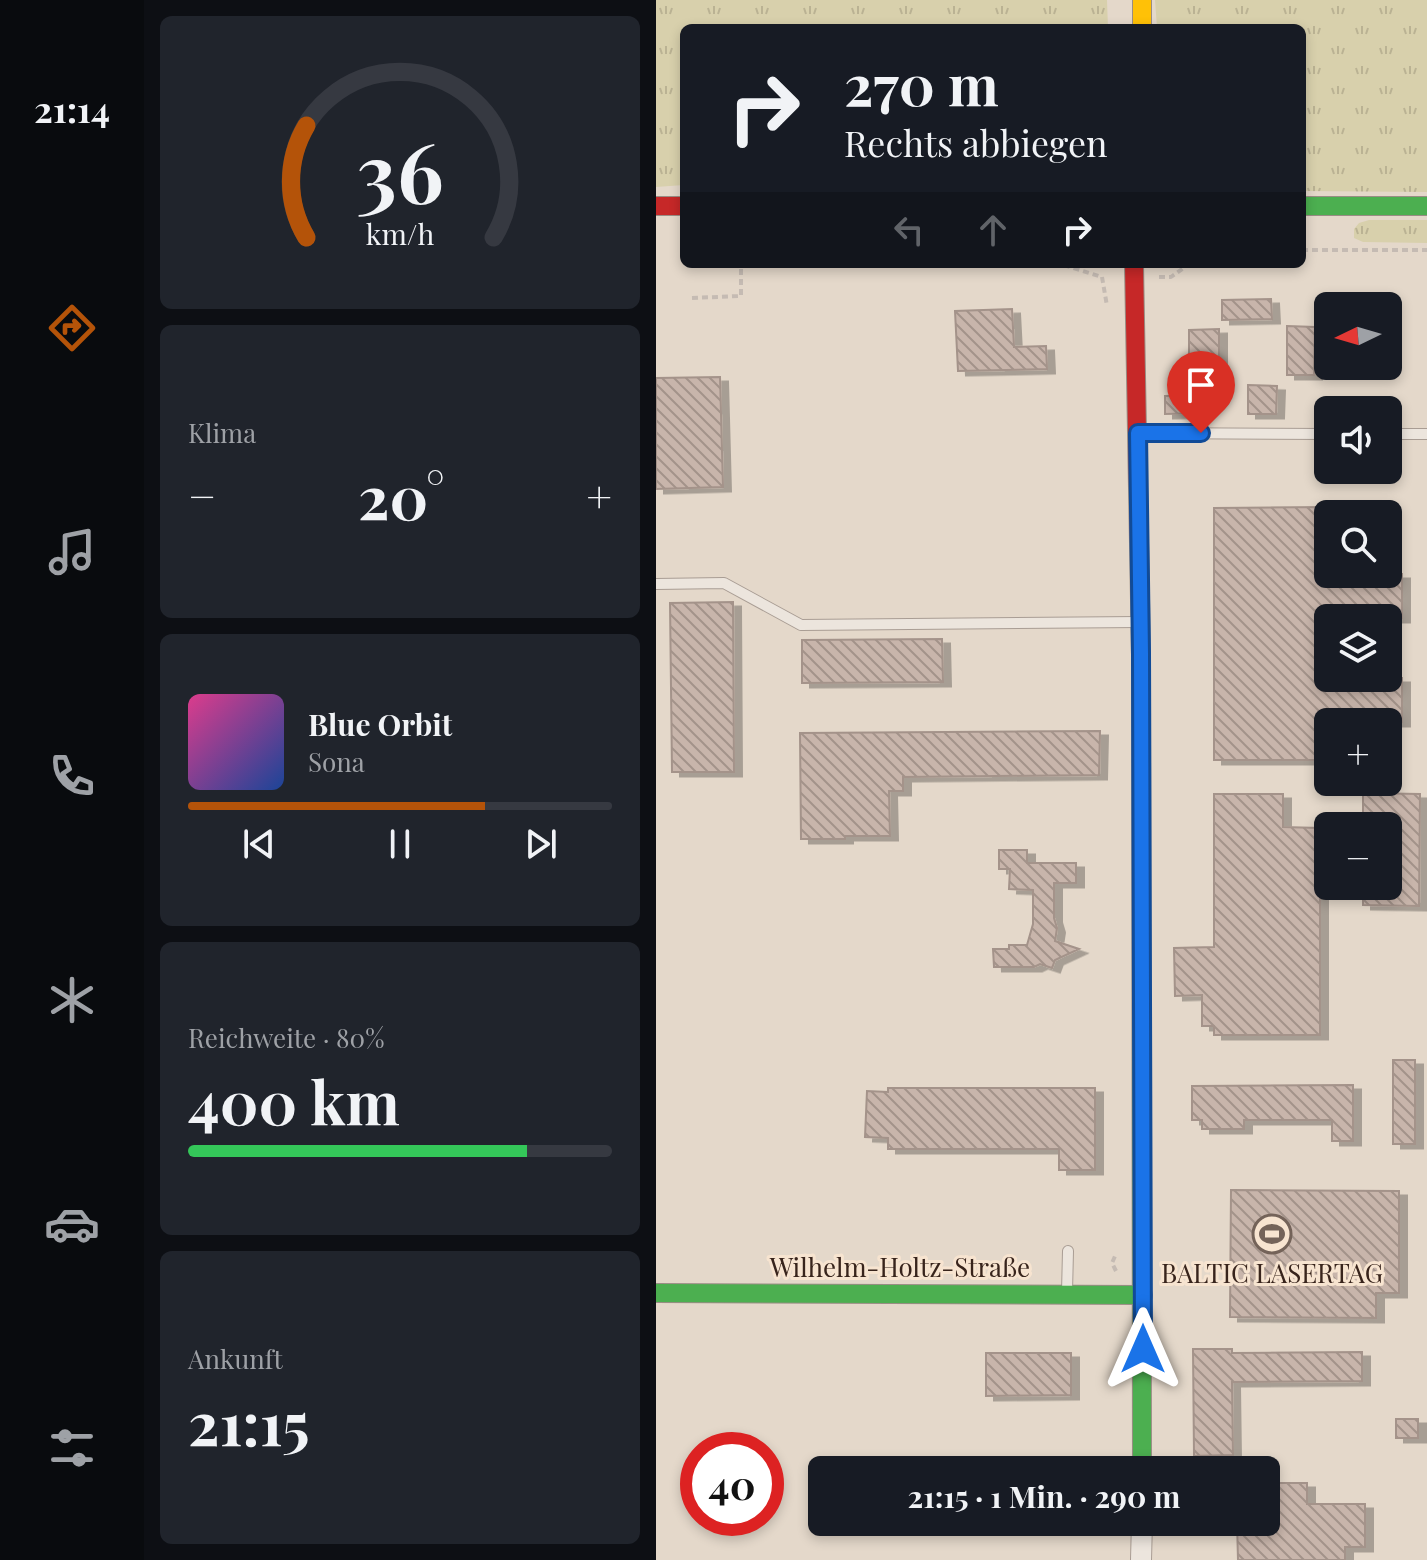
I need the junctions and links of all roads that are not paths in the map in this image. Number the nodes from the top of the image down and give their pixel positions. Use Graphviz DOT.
graph roads {
  1 [pos="1142,0"];
  2 [pos="1142,24"];
  3 [pos="656,206"];
  4 [pos="680,206"];
  5 [pos="1306,206"];
  6 [pos="1427,206"];
  7 [pos="1134,268"];
  8 [pos="1138,433"];
  9 [pos="1314,434"];
  10 [pos="1402,434"];
  11 [pos="1427,434"];
  12 [pos="656,584"];
  13 [pos="1141,622"];
  14 [pos="1068,1251"];
  15 [pos="656,1293"];
  16 [pos="1067,1294"];
  17 [pos="1143,1295"];
  18 [pos="1142,1456"];
  19 [pos="1142,1536"];
  20 [pos="1141,1560"];
  1 -- 2 [label="street"];
  3 -- 4 [label="street"];
  5 -- 6 [label="street"];
  7 -- 8 [label="street"];
  8 -- 9 [label="lane"];
  8 -- 13 [label="street"];
  10 -- 11 [label="lane"];
  12 -- 13 [label="lane"];
  13 -- 17 [label="street"];
  14 -- 16 [label="lane"];
  15 -- 16 [label="street, Wilhelm-Holtz-Straße"];
  16 -- 17 [label="street, Wilhelm-Holtz-Straße"];
  17 -- 18 [label="street"];
  19 -- 20 [label="street"];
}
